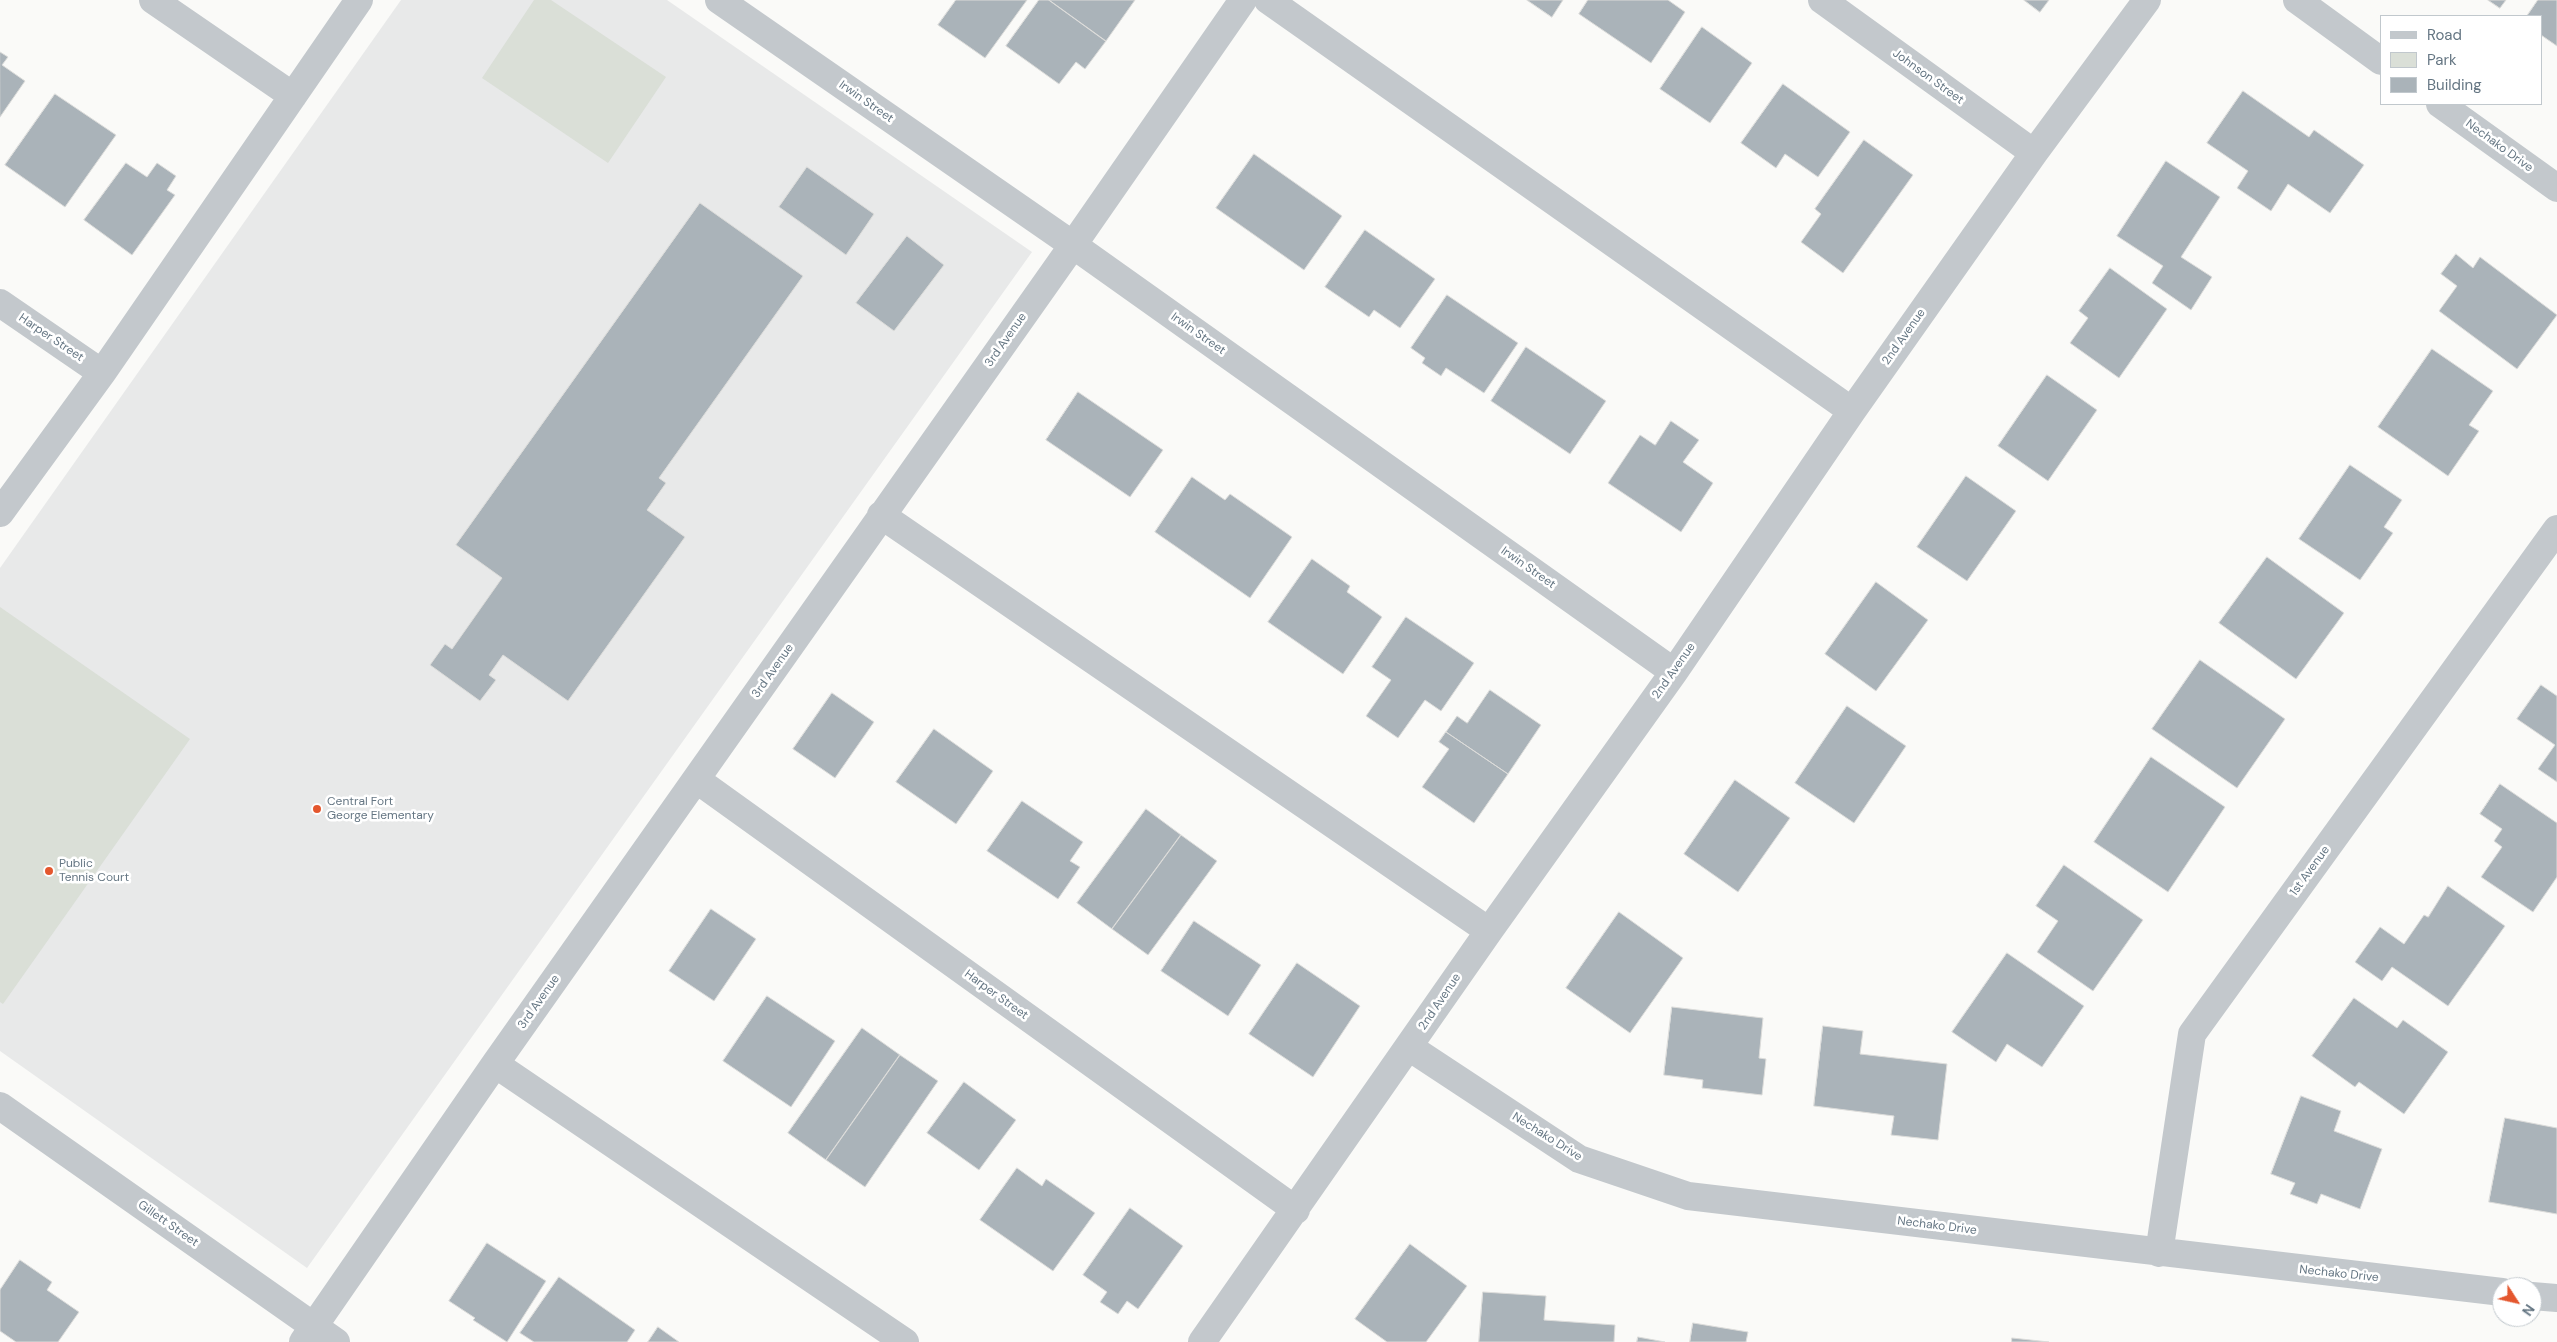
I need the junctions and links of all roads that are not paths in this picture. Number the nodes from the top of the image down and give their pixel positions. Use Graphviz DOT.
graph roads {
  1 [pos="153,0"];
  2 [pos="359,0"];
  3 [pos="719,0"];
  4 [pos="1243,0"];
  5 [pos="1268,0"];
  6 [pos="1822,0"];
  7 [pos="2147,0"];
  8 [pos="2297,0"];
  9 [pos="2380,60"];
  10 [pos="293,96"];
  11 [pos="2441,105"];
  12 [pos="2034,153"];
  13 [pos="2557,188"];
  14 [pos="1073,245"];
  15 [pos="0,303"];
  16 [pos="102,373"];
  17 [pos="1852,411"];
  18 [pos="0,513"];
  19 [pos="881,515"];
  20 [pos="2557,529"];
  21 [pos="1674,672"];
  22 [pos="697,780"];
  23 [pos="1489,931"];
  24 [pos="1409,1047"];
  25 [pos="495,1064"];
  26 [pos="0,1106"];
  27 [pos="1296,1210"];
  28 [pos="2159,1253"];
  29 [pos="2492,1291"];
  30 [pos="2542,1297"];
  31 [pos="2557,1298"];
  32 [pos="308,1334"];
  33 [pos="336,1342"];
  34 [pos="905,1342"];
  35 [pos="1202,1342"];
  1 -- 10 [label="street"];
  2 -- 10 [label="street"];
  3 -- 14 [label="street, Irwin Street"];
  4 -- 14 [label="street, 3rd Avenue"];
  5 -- 17 [label="street"];
  6 -- 12 [label="street, Johnson Street"];
  7 -- 12 [label="street, 2nd Avenue"];
  8 -- 9 [label="street"];
  10 -- 16 [label="street"];
  11 -- 13 [label="street, Nechako Drive"];
  12 -- 17 [label="street, 2nd Avenue"];
  14 -- 19 [label="street, 3rd Avenue"];
  14 -- 21 [label="street, Irwin Street"];
  15 -- 16 [label="street, Harper Street"];
  16 -- 18 [label="street"];
  17 -- 21 [label="street, 2nd Avenue"];
  19 -- 22 [label="street, 3rd Avenue"];
  19 -- 23 [label="street"];
  20 -- 28 [label="street, 1st Avenue"];
  21 -- 23 [label="street, 2nd Avenue"];
  22 -- 25 [label="street, 3rd Avenue"];
  22 -- 27 [label="street, Harper Street"];
  23 -- 24 [label="street, 2nd Avenue"];
  24 -- 27 [label="street, 2nd Avenue"];
  24 -- 28 [label="street, Nechako Drive"];
  25 -- 32 [label="street, 3rd Avenue"];
  25 -- 34 [label="street"];
  26 -- 32 [label="street, Gillett Street"];
  27 -- 35 [label="street, 2nd Avenue"];
  28 -- 29 [label="street, Nechako Drive"];
  30 -- 31 [label="street"];
  32 -- 33 [label="street, Gillett Street"];
}
